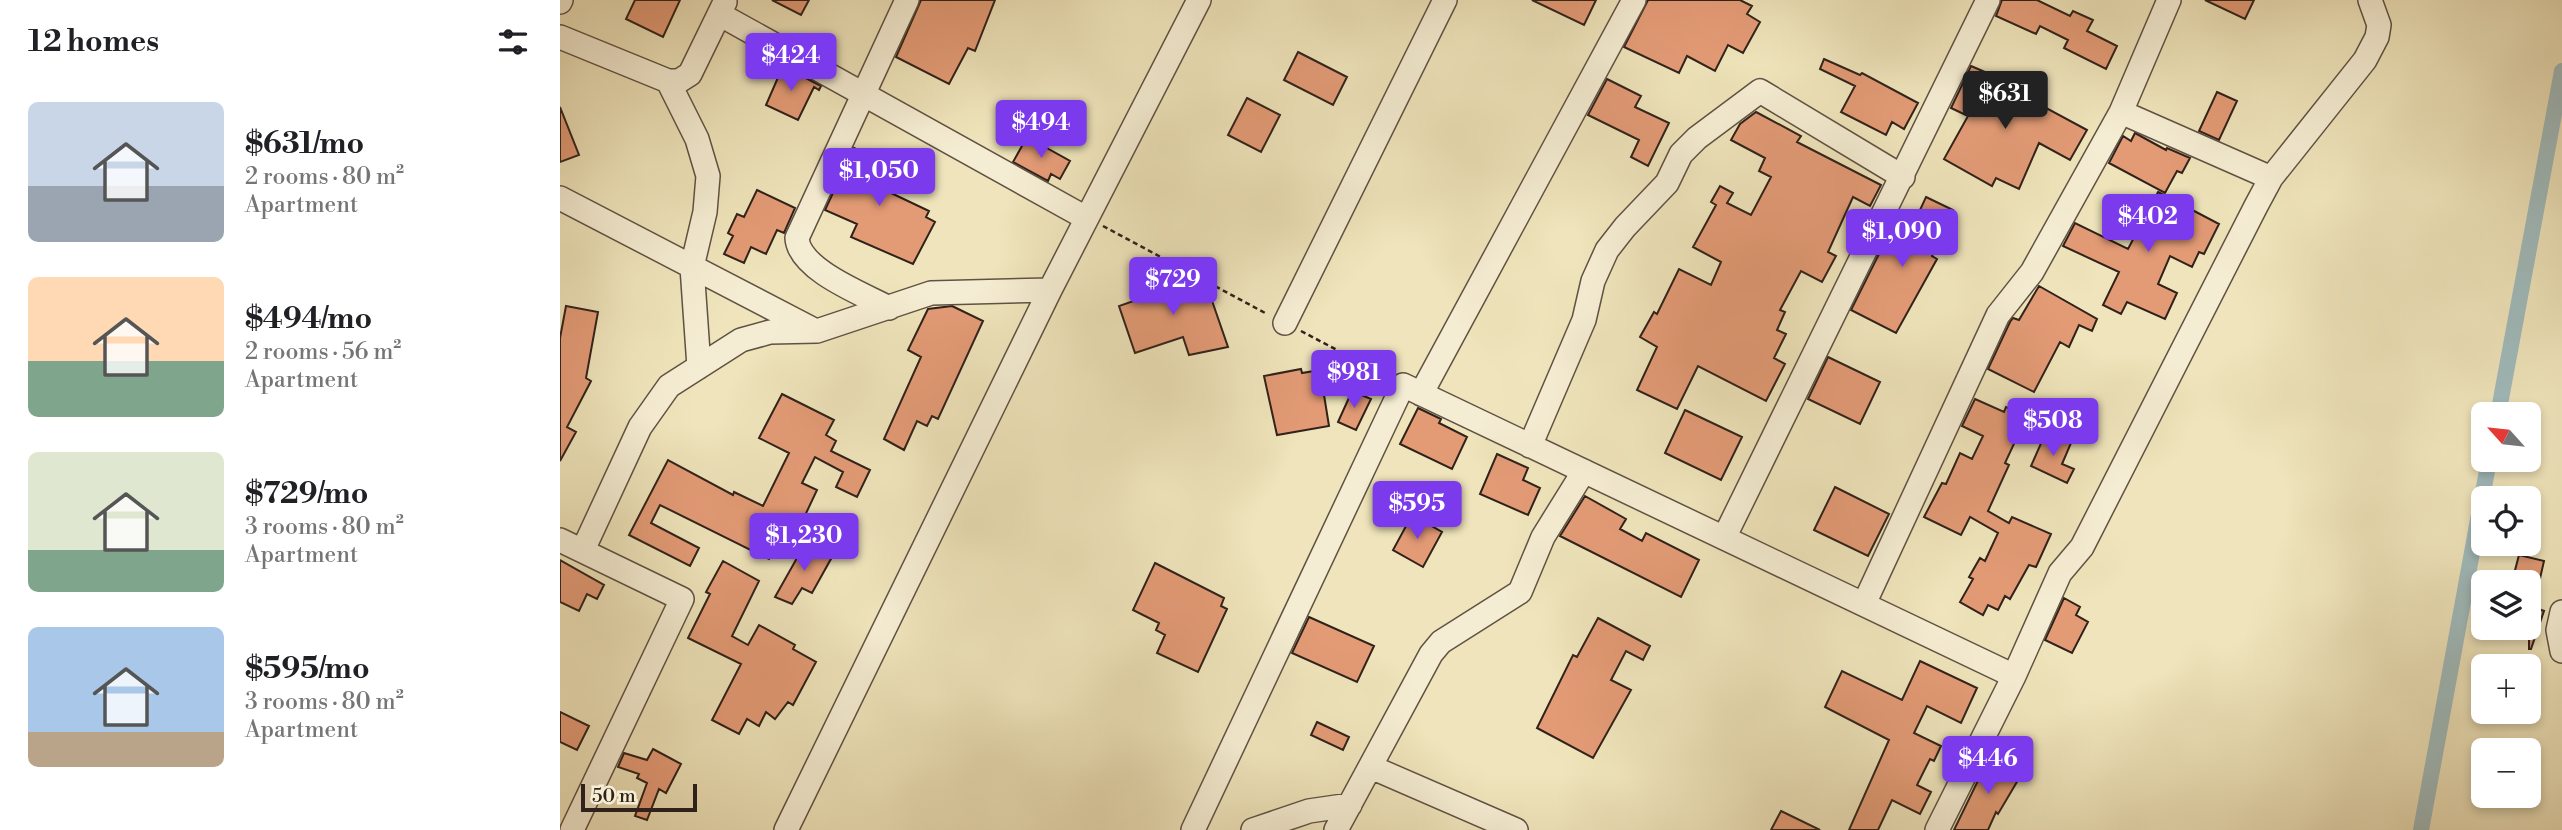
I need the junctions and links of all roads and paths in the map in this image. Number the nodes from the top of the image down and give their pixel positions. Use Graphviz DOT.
graph roads {
  1 [pos="907,0"];
  2 [pos="1199,0"];
  3 [pos="1445,0"];
  4 [pos="1634,0"];
  5 [pos="1988,0"];
  6 [pos="2169,0"];
  7 [pos="2370,0"];
  8 [pos="722,7"];
  9 [pos="560,37"];
  10 [pos="668,81"];
  11 [pos="862,93"];
  12 [pos="2120,112"];
  13 [pos="1903,177"];
  14 [pos="2271,178"];
  15 [pos="560,198"];
  16 [pos="1086,218"];
  17 [pos="692,267"];
  18 [pos="1050,290"];
  19 [pos="889,308"];
  20 [pos="1284,323"];
  21 [pos="817,331"];
  22 [pos="699,366"];
  23 [pos="1412,390"];
  24 [pos="1530,446"];
  25 [pos="1584,471"];
  26 [pos="1724,538"];
  27 [pos="560,540"];
  28 [pos="583,550"];
  29 [pos="1864,604"];
  30 [pos="2562,612"];
  31 [pos="2562,651"];
  32 [pos="2014,676"];
  33 [pos="1371,767"];
  34 [pos="1350,805"];
  35 [pos="572,830"];
  36 [pos="786,830"];
  37 [pos="1193,830"];
  38 [pos="1253,830"];
  39 [pos="1336,830"];
  40 [pos="1517,830"];
  41 [pos="1937,830"];
  1 -- 11 [label="street"];
  2 -- 16 [label="street"];
  3 -- 20 [label="street"];
  4 -- 23 [label="street"];
  5 -- 13 [label="street"];
  6 -- 12 [label="street"];
  7 -- 14 [label="street"];
  8 -- 10 [label="street"];
  8 -- 11 [label="street"];
  9 -- 10 [label="street"];
  10 -- 17 [label="street"];
  11 -- 16 [label="street"];
  11 -- 19 [label="street"];
  12 -- 14 [label="street"];
  12 -- 29 [label="street"];
  13 -- 24 [label="street"];
  13 -- 26 [label="street"];
  14 -- 32 [label="street"];
  15 -- 17 [label="street"];
  16 -- 18 [label="street"];
  16 -- 20 [label="path"];
  17 -- 21 [label="street"];
  17 -- 22 [label="street"];
  18 -- 19 [label="street"];
  18 -- 36 [label="street"];
  19 -- 21 [label="street"];
  20 -- 23 [label="path"];
  21 -- 22 [label="street"];
  22 -- 28 [label="street"];
  23 -- 24 [label="street"];
  23 -- 37 [label="street"];
  24 -- 25 [label="street"];
  25 -- 26 [label="street"];
  25 -- 33 [label="street"];
  26 -- 29 [label="street"];
  27 -- 28 [label="street"];
  28 -- 35 [label="street"];
  29 -- 32 [label="street"];
  30 -- 31 [label="street"];
  32 -- 41 [label="street"];
  33 -- 34 [label="street"];
  33 -- 40 [label="street"];
  34 -- 38 [label="street"];
  34 -- 39 [label="street"];
}
